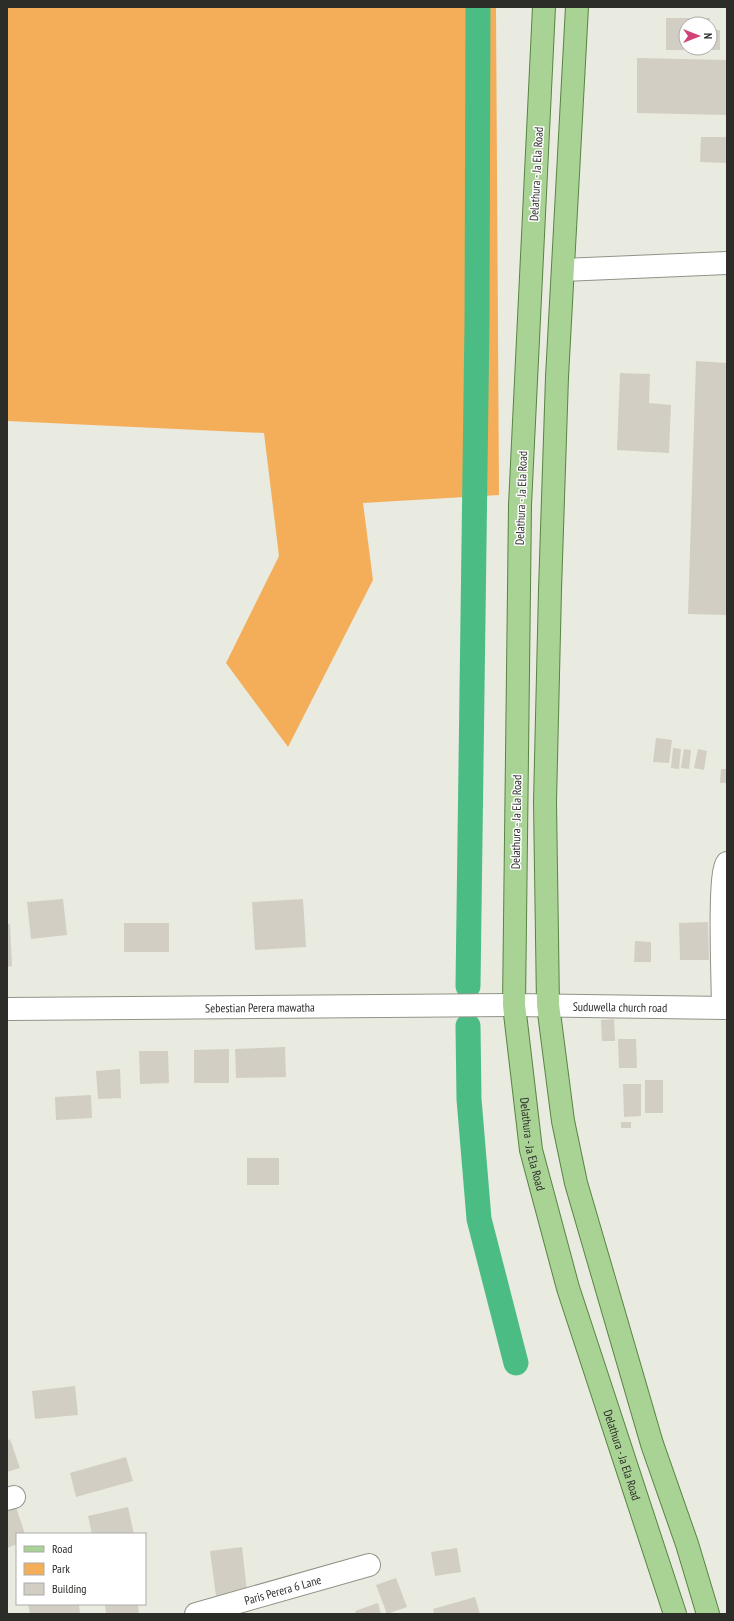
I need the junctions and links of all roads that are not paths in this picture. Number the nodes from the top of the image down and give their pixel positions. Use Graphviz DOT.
graph roads {
  1 [pos="544,7"];
  2 [pos="578,7"];
  3 [pos="727,263"];
  4 [pos="563,270"];
  5 [pos="727,863"];
  6 [pos="514,1005"];
  7 [pos="548,1005"];
  8 [pos="725,1008"];
  9 [pos="7,1009"];
  10 [pos="369,1565"];
  11 [pos="196,1614"];
  12 [pos="675,1614"];
  13 [pos="708,1614"];
  1 -- 6 [label="main road, Delathura - Ja Ela Road"];
  2 -- 4 [label="main road"];
  3 -- 4 [label="street"];
  4 -- 7 [label="main road"];
  5 -- 8 [label="street"];
  6 -- 7 [label="street, Suduwella church road"];
  6 -- 9 [label="street, Sebestian Perera mawatha"];
  6 -- 12 [label="main road, Delathura - Ja Ela Road"];
  7 -- 8 [label="street, Suduwella church road"];
  7 -- 13 [label="main road"];
  10 -- 11 [label="street, Paris Perera 6 Lane"];
}
